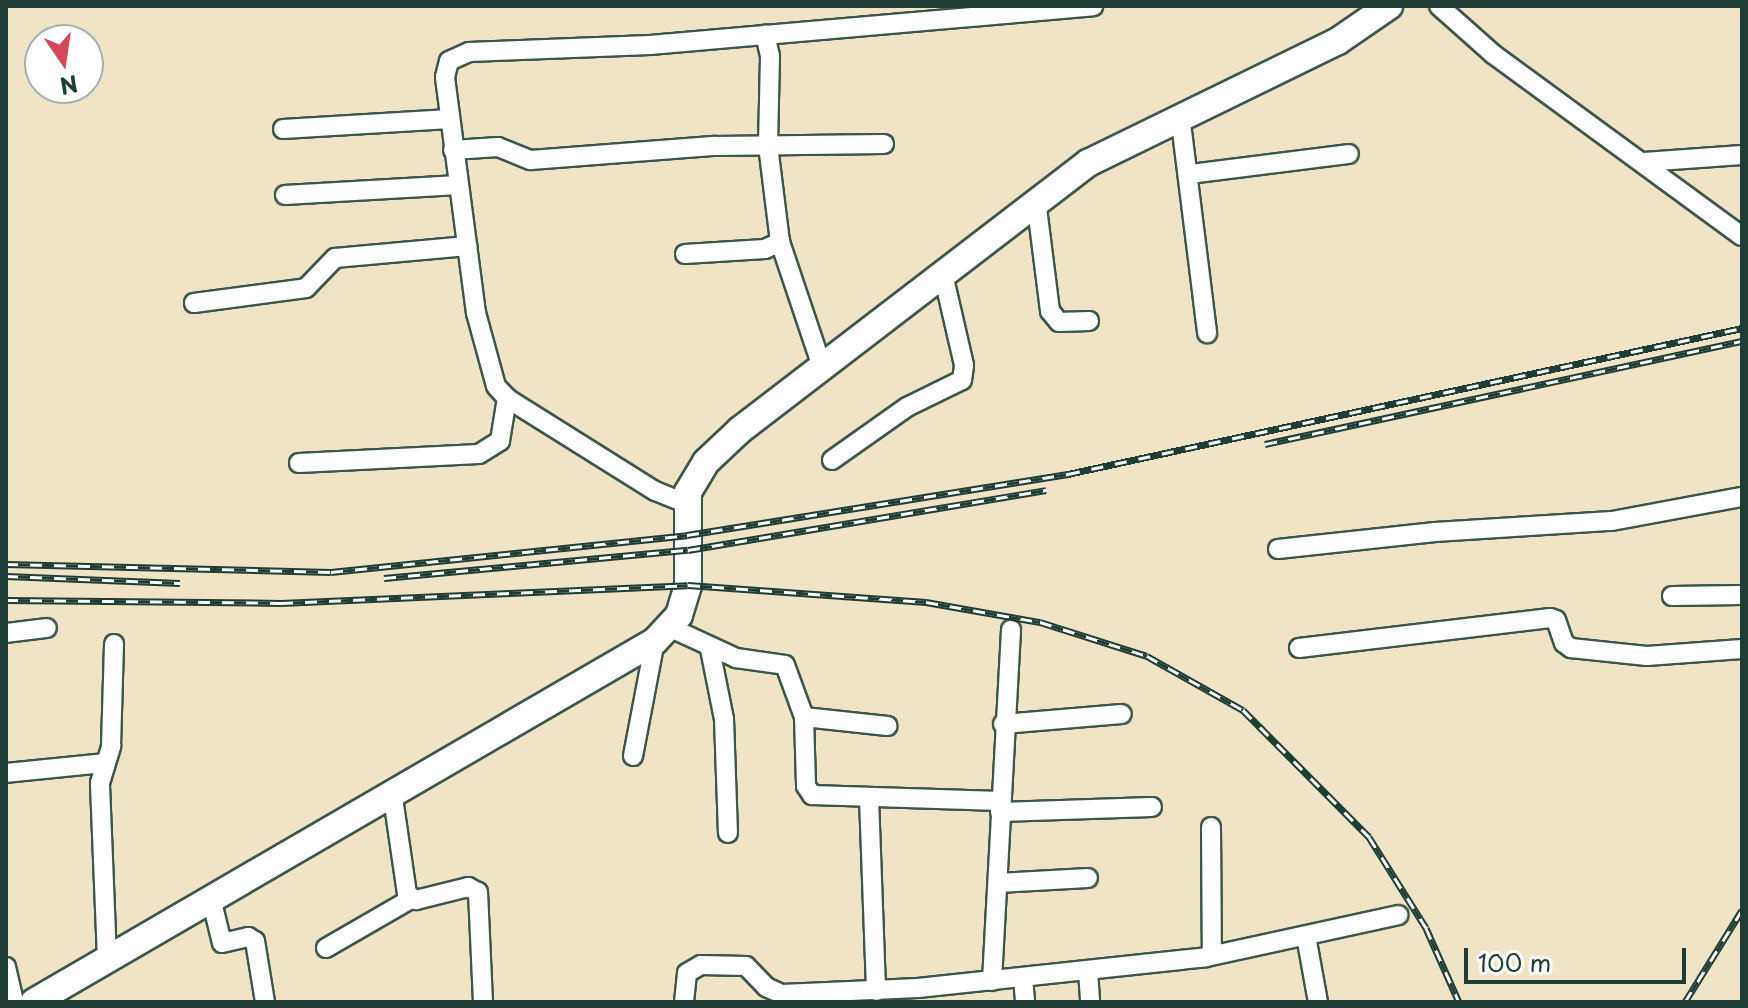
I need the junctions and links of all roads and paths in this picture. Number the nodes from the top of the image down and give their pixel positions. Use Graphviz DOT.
graph roads {
  1 [pos="1093,6"];
  2 [pos="1389,6"];
  3 [pos="1443,7"];
  4 [pos="765,35"];
  5 [pos="1180,115"];
  6 [pos="450,119"];
  7 [pos="283,129"];
  8 [pos="884,144"];
  9 [pos="768,145"];
  10 [pos="453,150"];
  11 [pos="1349,154"];
  12 [pos="1742,155"];
  13 [pos="1644,162"];
  14 [pos="1190,174"];
  15 [pos="458,185"];
  16 [pos="285,195"];
  17 [pos="1036,200"];
  18 [pos="1742,236"];
  19 [pos="780,242"];
  20 [pos="467,246"];
  21 [pos="685,254"];
  22 [pos="943,274"];
  23 [pos="194,303"];
  24 [pos="1089,321"];
  25 [pos="1207,333"];
  26 [pos="822,367"];
  27 [pos="507,398"];
  28 [pos="832,460"];
  29 [pos="299,463"];
  30 [pos="1742,497"];
  31 [pos="685,503"];
  32 [pos="1278,549"];
  33 [pos="1742,595"];
  34 [pos="1672,596"];
  35 [pos="47,628"];
  36 [pos="1011,630"];
  37 [pos="6,633"];
  38 [pos="663,634"];
  39 [pos="114,644"];
  40 [pos="1299,648"];
  41 [pos="710,649"];
  42 [pos="1742,649"];
  43 [pos="1122,714"];
  44 [pos="804,717"];
  45 [pos="1003,724"];
  46 [pos="888,726"];
  47 [pos="633,756"];
  48 [pos="104,763"];
  49 [pos="6,773"];
  50 [pos="392,791"];
  51 [pos="869,798"];
  52 [pos="1000,807"];
  53 [pos="1152,807"];
  54 [pos="1211,827"];
  55 [pos="728,833"];
  56 [pos="1088,878"];
  57 [pos="998,883"];
  58 [pos="211,898"];
  59 [pos="411,899"];
  60 [pos="1398,915"];
  61 [pos="1306,936"];
  62 [pos="326,948"];
  63 [pos="1212,955"];
  64 [pos="107,959"];
  65 [pos="6,967"];
  66 [pos="1088,971"];
  67 [pos="761,977"];
  68 [pos="1023,978"];
  69 [pos="992,981"];
  70 [pos="876,991"];
  71 [pos="67,993"];
  72 [pos="14,1002"];
  73 [pos="34,1002"];
  74 [pos="265,1002"];
  75 [pos="483,1002"];
  76 [pos="684,1002"];
  77 [pos="756,1002"];
  78 [pos="1025,1002"];
  79 [pos="1090,1002"];
  80 [pos="1318,1002"];
  1 -- 4 [label="street"];
  2 -- 5 [label="highway"];
  3 -- 13 [label="street"];
  4 -- 6 [label="street"];
  4 -- 9 [label="street"];
  5 -- 14 [label="street"];
  5 -- 17 [label="highway"];
  6 -- 7 [label="street"];
  6 -- 10 [label="street"];
  8 -- 9 [label="street"];
  9 -- 10 [label="street"];
  9 -- 19 [label="street"];
  10 -- 15 [label="street"];
  11 -- 14 [label="street"];
  12 -- 13 [label="street"];
  13 -- 18 [label="street"];
  14 -- 25 [label="street"];
  15 -- 16 [label="street"];
  15 -- 20 [label="street"];
  17 -- 22 [label="highway"];
  17 -- 24 [label="street"];
  19 -- 21 [label="street"];
  19 -- 26 [label="street"];
  20 -- 23 [label="street"];
  20 -- 27 [label="street"];
  22 -- 26 [label="highway"];
  22 -- 28 [label="street"];
  26 -- 31 [label="highway"];
  27 -- 29 [label="street"];
  27 -- 31 [label="street"];
  30 -- 32 [label="street"];
  31 -- 38 [label="highway"];
  33 -- 34 [label="street"];
  35 -- 37 [label="street"];
  36 -- 45 [label="street"];
  38 -- 41 [label="street"];
  38 -- 47 [label="street"];
  38 -- 50 [label="highway"];
  39 -- 48 [label="street"];
  40 -- 42 [label="street"];
  41 -- 44 [label="street"];
  41 -- 55 [label="street"];
  43 -- 45 [label="street"];
  44 -- 46 [label="street"];
  44 -- 51 [label="street"];
  45 -- 52 [label="street"];
  48 -- 49 [label="street"];
  48 -- 64 [label="street"];
  50 -- 58 [label="highway"];
  50 -- 59 [label="street"];
  51 -- 52 [label="street"];
  51 -- 70 [label="street"];
  52 -- 53 [label="street"];
  52 -- 57 [label="street"];
  54 -- 63 [label="street"];
  56 -- 57 [label="street"];
  57 -- 69 [label="street"];
  58 -- 64 [label="highway"];
  58 -- 74 [label="street"];
  59 -- 62 [label="street"];
  59 -- 75 [label="street"];
  60 -- 61 [label="street"];
  61 -- 63 [label="street"];
  61 -- 80 [label="street"];
  63 -- 66 [label="street"];
  64 -- 71 [label="highway"];
  65 -- 72 [label="street"];
  66 -- 68 [label="street"];
  66 -- 79 [label="street"];
  67 -- 70 [label="street"];
  67 -- 76 [label="street"];
  67 -- 77 [label="street"];
  68 -- 69 [label="street"];
  68 -- 78 [label="street"];
  69 -- 70 [label="street"];
  71 -- 73 [label="highway"];
}
